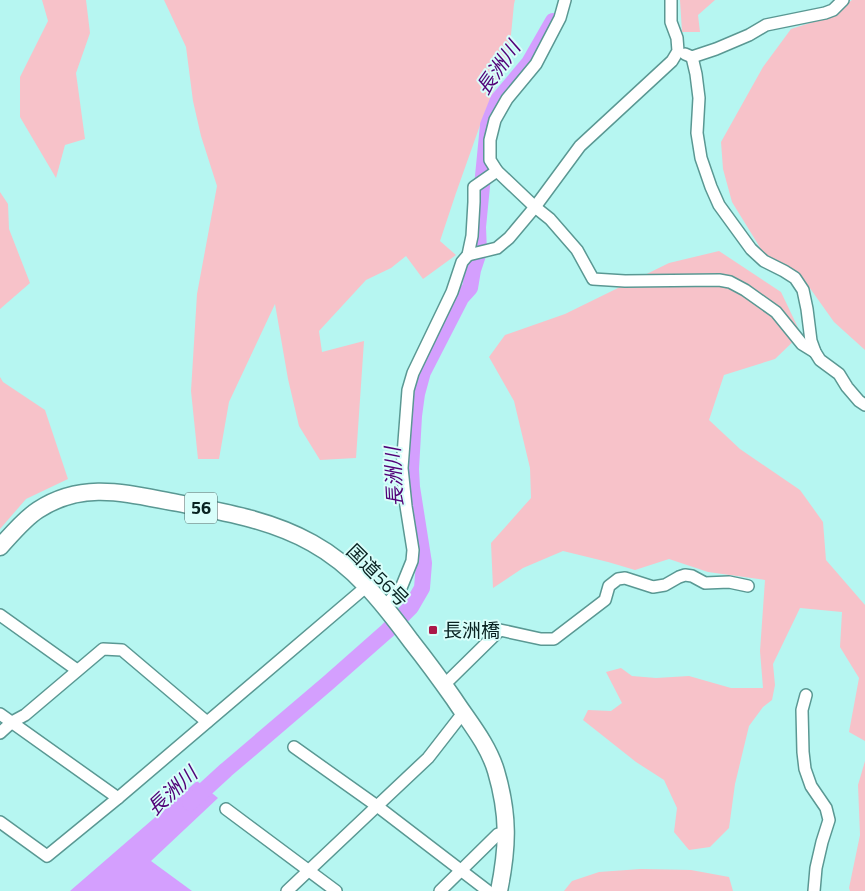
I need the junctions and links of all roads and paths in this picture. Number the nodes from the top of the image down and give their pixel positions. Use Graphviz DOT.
graph roads {
  1 [pos="565,0"];
  2 [pos="671,0"];
  3 [pos="842,0"];
  4 [pos="678,51"];
  5 [pos="692,56"];
  6 [pos="498,172"];
  7 [pos="535,206"];
  8 [pos="468,255"];
  9 [pos="815,352"];
  10 [pos="865,405"];
  11 [pos="0,547"];
  12 [pos="367,586"];
  13 [pos="748,586"];
  14 [pos="387,609"];
  15 [pos="0,615"];
  16 [pos="76,670"];
  17 [pos="444,685"];
  18 [pos="806,695"];
  19 [pos="463,713"];
  20 [pos="0,714"];
  21 [pos="12,722"];
  22 [pos="207,722"];
  23 [pos="0,733"];
  24 [pos="294,747"];
  25 [pos="118,798"];
  26 [pos="376,806"];
  27 [pos="226,810"];
  28 [pos="0,822"];
  29 [pos="507,832"];
  30 [pos="308,871"];
  31 [pos="462,871"];
  32 [pos="288,891"];
  33 [pos="336,891"];
  34 [pos="440,891"];
  35 [pos="488,891"];
  36 [pos="499,891"];
  37 [pos="814,891"];
  1 -- 6 [label="street"];
  2 -- 4 [label="street"];
  3 -- 5 [label="street"];
  4 -- 5 [label="street"];
  4 -- 7 [label="street"];
  5 -- 9 [label="street"];
  6 -- 7 [label="street"];
  6 -- 8 [label="street"];
  7 -- 8 [label="street"];
  7 -- 9 [label="street"];
  8 -- 14 [label="street"];
  9 -- 10 [label="street"];
  11 -- 12 [label="highway, 国道56号 / 56"];
  12 -- 14 [label="highway, 国道56号 / 56"];
  12 -- 22 [label="street"];
  13 -- 17 [label="street"];
  14 -- 17 [label="highway, 国道56号 / 56"];
  15 -- 16 [label="street"];
  16 -- 21 [label="street"];
  16 -- 22 [label="street"];
  17 -- 19 [label="highway, 国道56号 / 56"];
  18 -- 37 [label="street"];
  19 -- 26 [label="street"];
  19 -- 29 [label="highway, 国道56号 / 56"];
  20 -- 21 [label="street"];
  21 -- 23 [label="street"];
  21 -- 25 [label="street"];
  22 -- 25 [label="street"];
  24 -- 26 [label="street"];
  25 -- 28 [label="street"];
  26 -- 30 [label="street"];
  26 -- 31 [label="street"];
  27 -- 30 [label="street"];
  29 -- 31 [label="street"];
  29 -- 36 [label="highway, 国道56号 / 56"];
  30 -- 32 [label="street"];
  30 -- 33 [label="street"];
  31 -- 34 [label="street"];
  31 -- 35 [label="street"];
}
